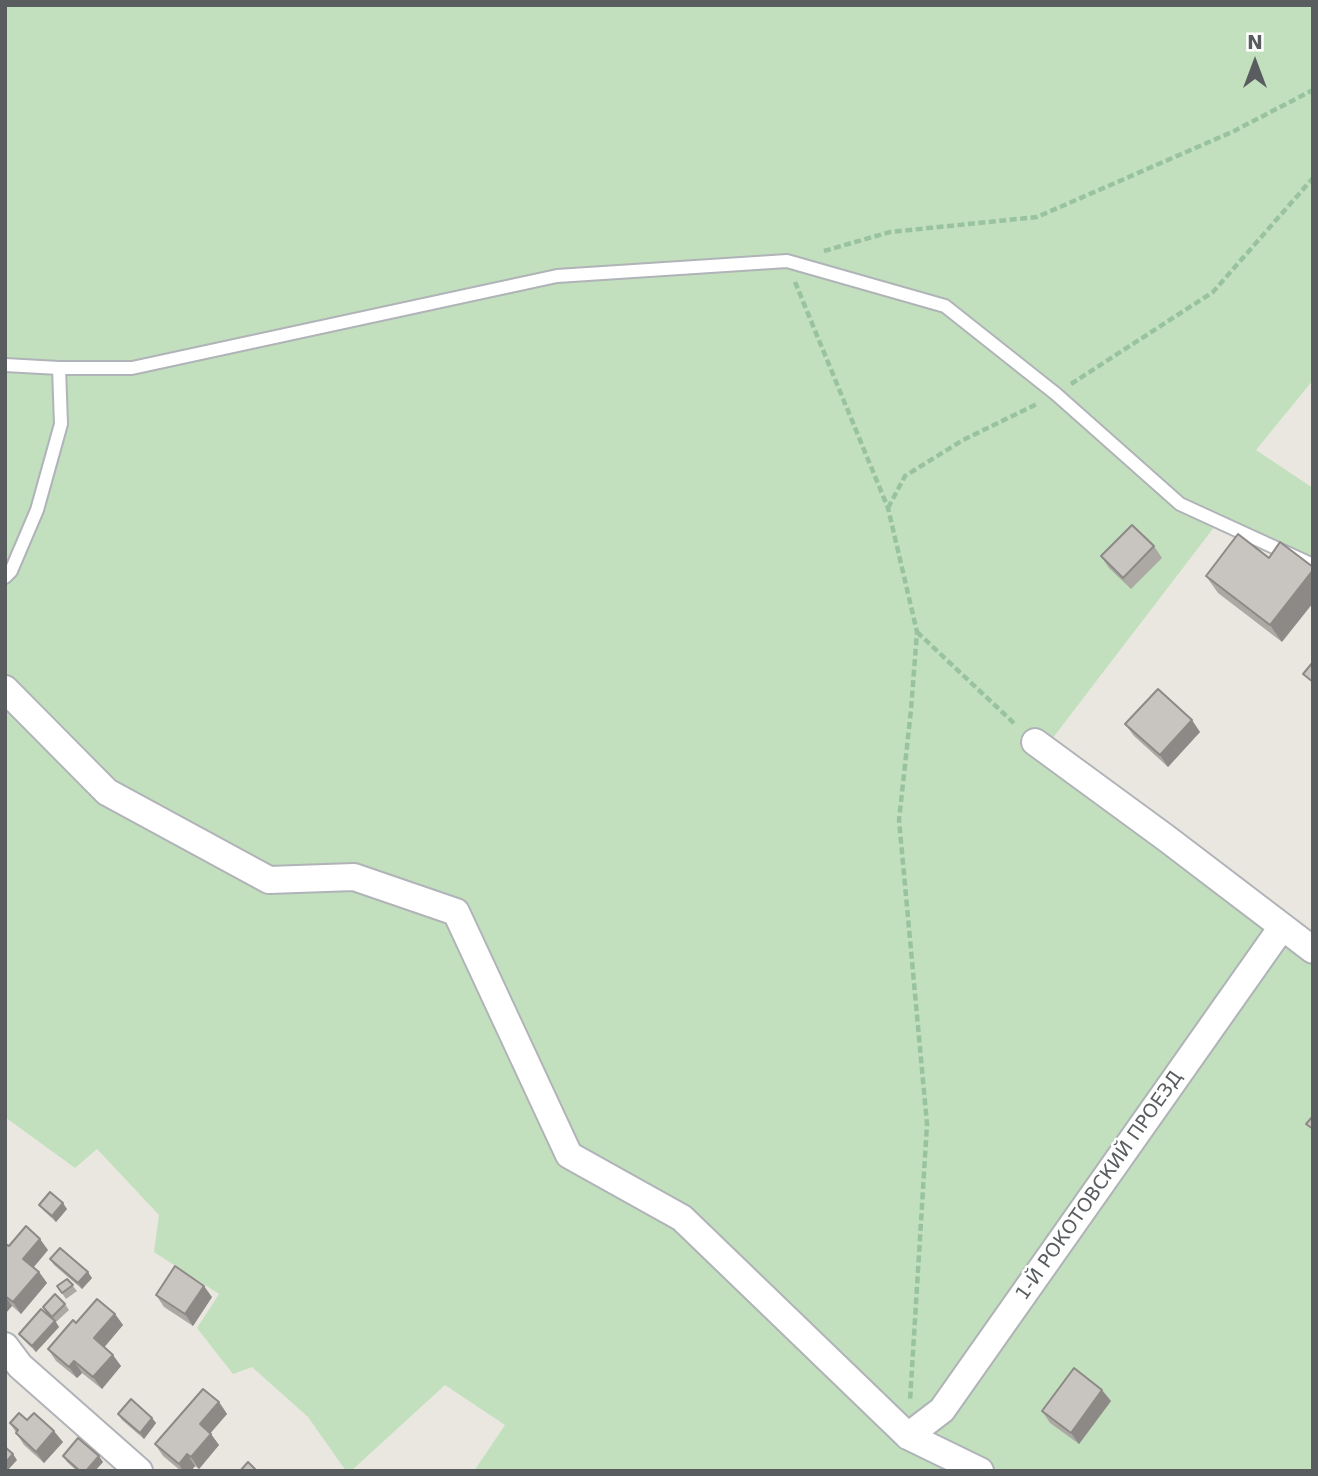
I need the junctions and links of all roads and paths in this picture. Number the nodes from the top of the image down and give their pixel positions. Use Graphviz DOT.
graph roads {
  1 [pos="1313,90"];
  2 [pos="1313,178"];
  3 [pos="787,261"];
  4 [pos="5,365"];
  5 [pos="59,368"];
  6 [pos="1056,394"];
  7 [pos="888,508"];
  8 [pos="1313,565"];
  9 [pos="5,578"];
  10 [pos="917,632"];
  11 [pos="5,689"];
  12 [pos="1035,742"];
  13 [pos="1282,927"];
  14 [pos="1313,950"];
  15 [pos="5,1346"];
  16 [pos="908,1436"];
  17 [pos="139,1471"];
  18 [pos="980,1471"];
  1 -- 3 [label="path"];
  2 -- 6 [label="path"];
  3 -- 5 [label="lane"];
  3 -- 6 [label="lane"];
  3 -- 7 [label="path"];
  4 -- 5 [label="lane"];
  5 -- 9 [label="lane"];
  6 -- 7 [label="path"];
  6 -- 8 [label="lane"];
  7 -- 10 [label="path"];
  10 -- 12 [label="path"];
  10 -- 16 [label="path"];
  11 -- 16 [label="street"];
  12 -- 13 [label="street"];
  13 -- 14 [label="street"];
  13 -- 16 [label="street, 1-Й РОКОТОВСКИЙ ПРОЕЗД"];
  15 -- 17 [label="street"];
  16 -- 18 [label="street"];
}
